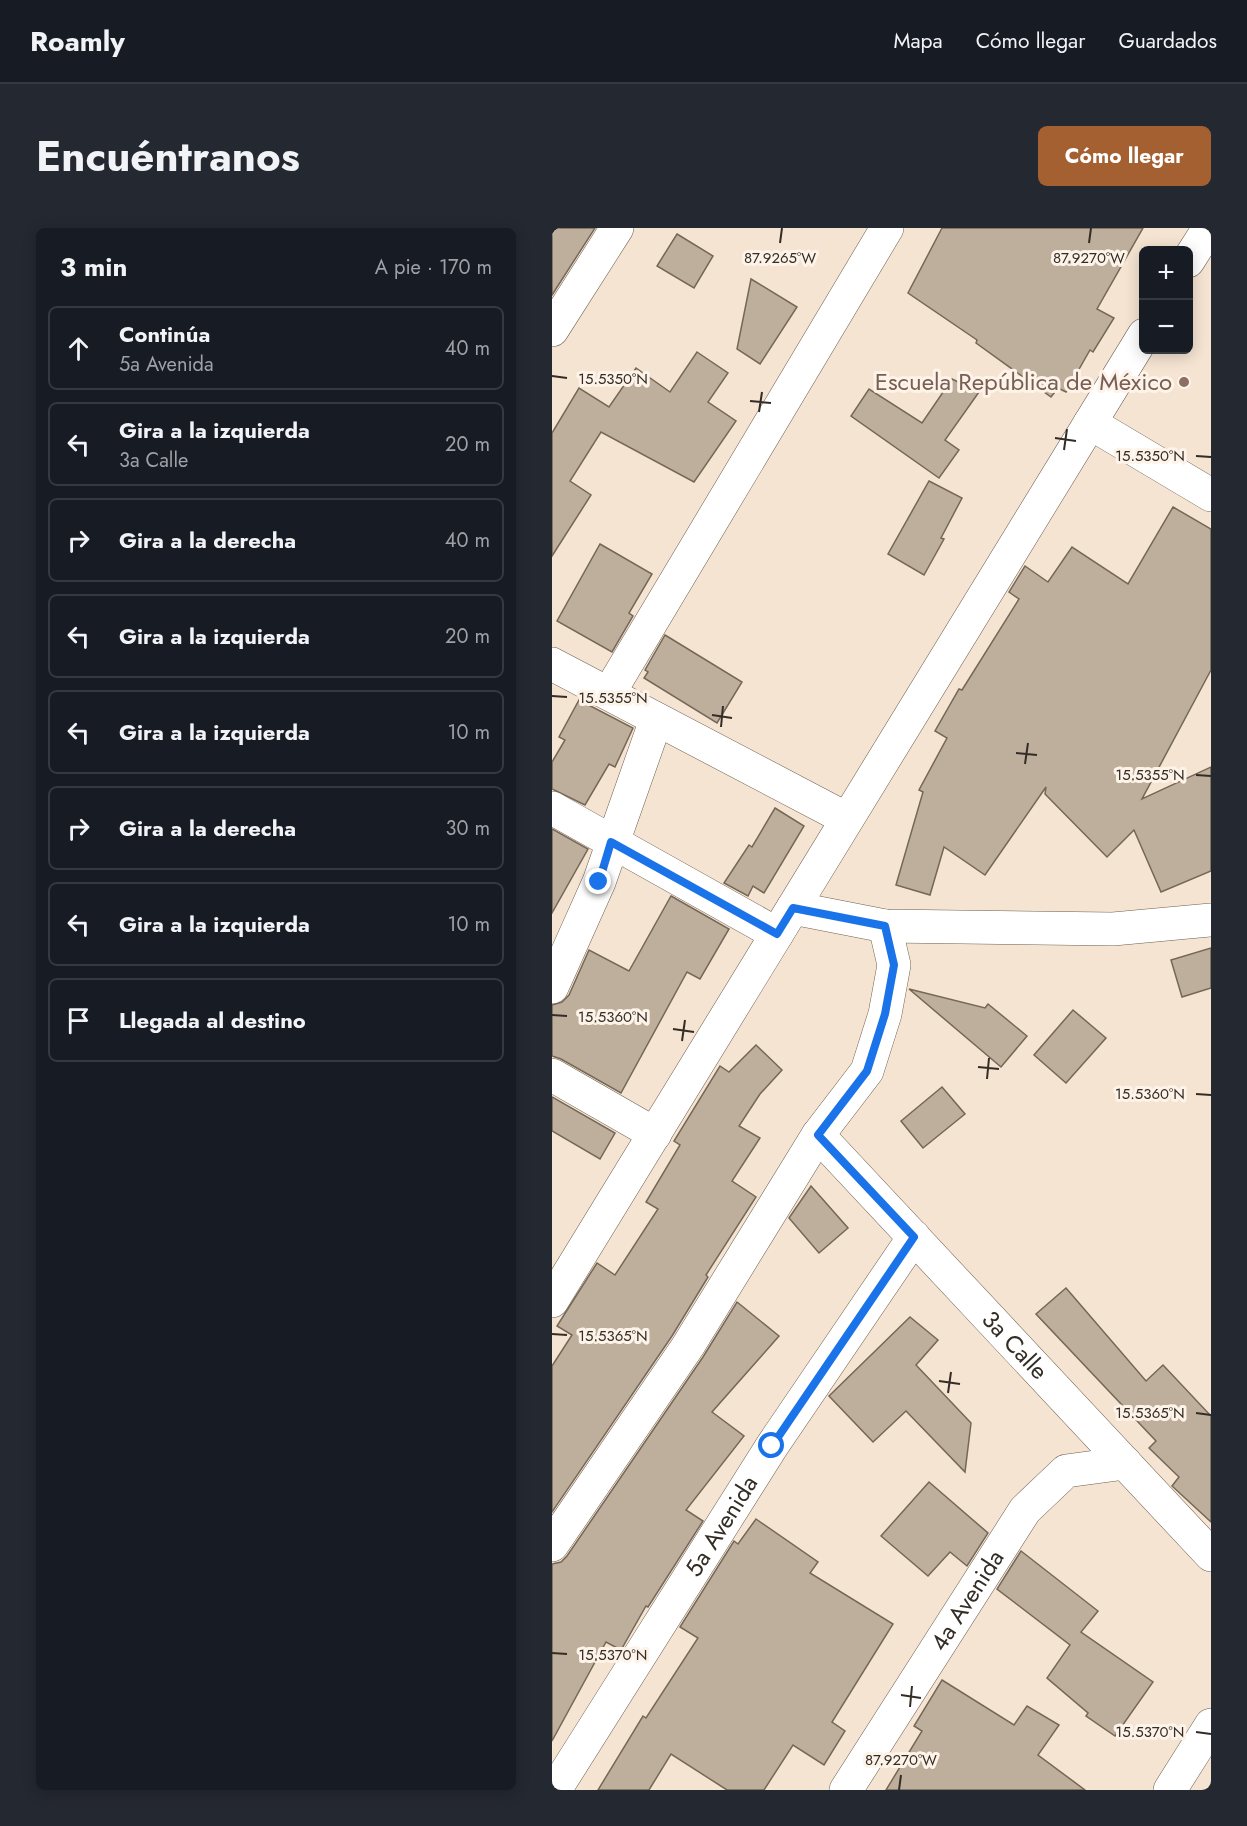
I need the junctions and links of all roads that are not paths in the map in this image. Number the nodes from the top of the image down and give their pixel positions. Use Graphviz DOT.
graph roads {
  1 [pos="617,228"];
  2 [pos="887,228"];
  3 [pos="1209,228"];
  4 [pos="1193,253"];
  5 [pos="552,330"];
  6 [pos="1139,342"];
  7 [pos="1090,423"];
  8 [pos="1211,495"];
  9 [pos="552,664"];
  10 [pos="609,693"];
  11 [pos="656,720"];
  12 [pos="552,808"];
  13 [pos="847,819"];
  14 [pos="611,842"];
  15 [pos="1211,920"];
  16 [pos="785,921"];
  17 [pos="885,926"];
  18 [pos="552,987"];
  19 [pos="552,1075"];
  20 [pos="655,1134"];
  21 [pos="818,1135"];
  22 [pos="914,1237"];
  23 [pos="552,1301"];
  24 [pos="1125,1463"];
  25 [pos="552,1545"];
  26 [pos="1211,1555"];
  27 [pos="1211,1725"];
  28 [pos="555,1790"];
  29 [pos="846,1790"];
  30 [pos="1170,1790"];
  1 -- 5 [label="street"];
  2 -- 10 [label="street"];
  3 -- 4 [label="street"];
  6 -- 7 [label="street"];
  7 -- 8 [label="street"];
  7 -- 13 [label="street"];
  9 -- 10 [label="street"];
  10 -- 11 [label="street"];
  11 -- 13 [label="street"];
  11 -- 14 [label="street"];
  12 -- 14 [label="street"];
  13 -- 16 [label="street"];
  14 -- 16 [label="street"];
  14 -- 18 [label="street"];
  15 -- 17 [label="street"];
  16 -- 17 [label="street"];
  16 -- 20 [label="street"];
  17 -- 21 [label="street"];
  19 -- 20 [label="street"];
  20 -- 23 [label="street"];
  21 -- 22 [label="street, 3a Calle"];
  21 -- 25 [label="street"];
  22 -- 24 [label="street, 3a Calle"];
  22 -- 28 [label="street, 5a Avenida"];
  24 -- 26 [label="street, 3a Calle"];
  24 -- 29 [label="street, 4a Avenida"];
  27 -- 30 [label="street"];
}
